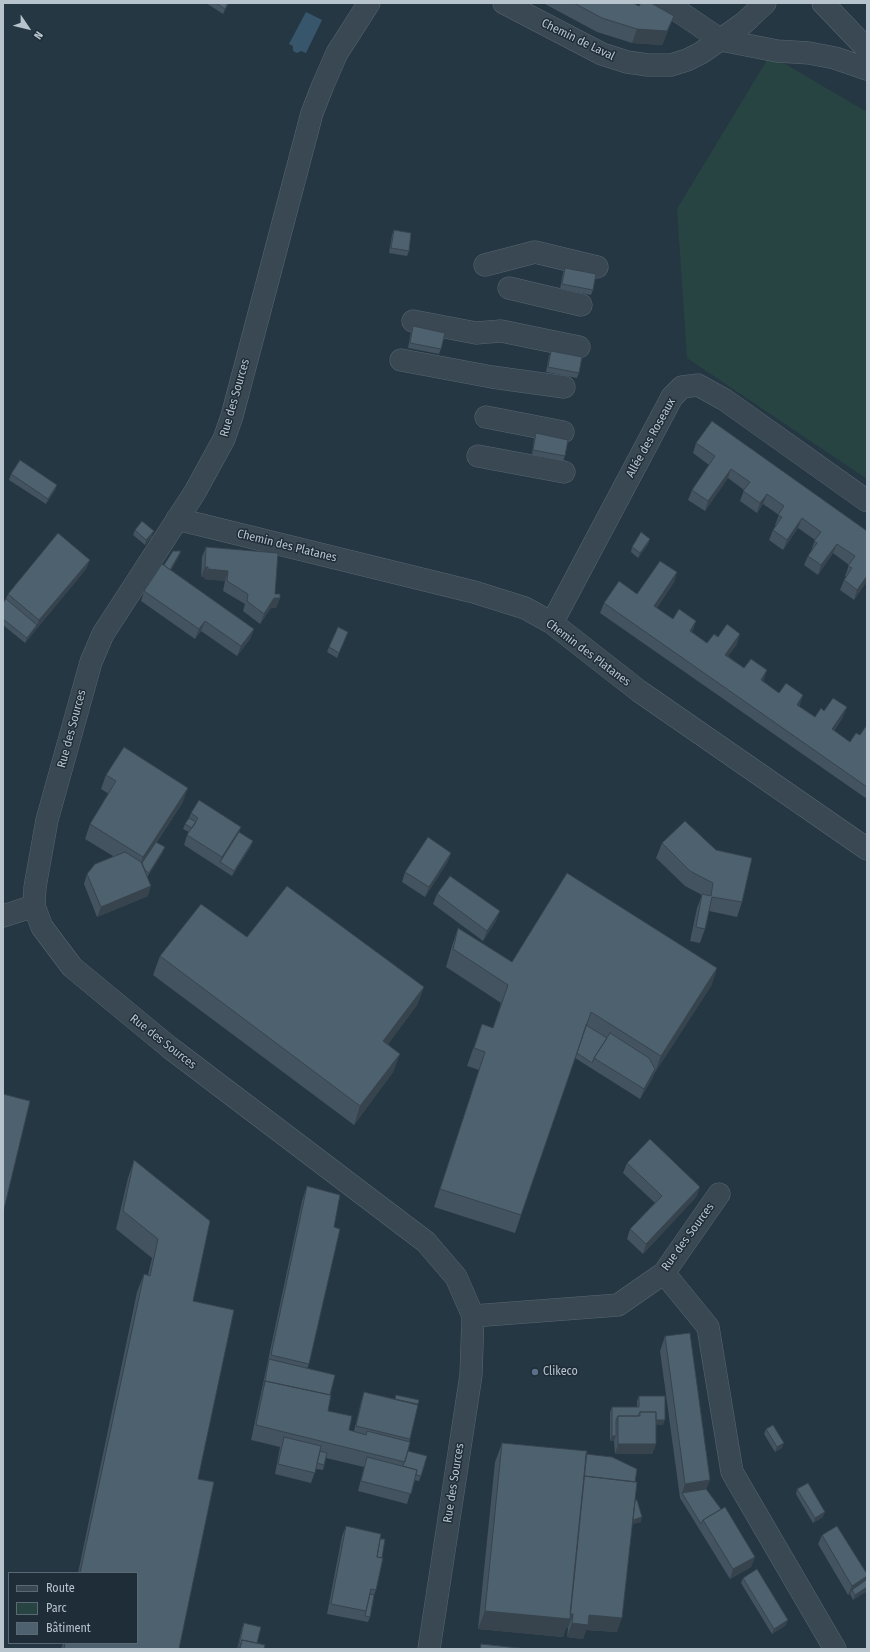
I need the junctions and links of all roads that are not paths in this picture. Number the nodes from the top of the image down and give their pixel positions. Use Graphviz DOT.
graph roads {
  1 [pos="369,3"];
  2 [pos="504,3"];
  3 [pos="666,3"];
  4 [pos="765,3"];
  5 [pos="823,3"];
  6 [pos="721,40"];
  7 [pos="867,49"];
  8 [pos="867,69"];
  9 [pos="485,265"];
  10 [pos="597,267"];
  11 [pos="509,288"];
  12 [pos="581,305"];
  13 [pos="413,321"];
  14 [pos="579,347"];
  15 [pos="401,360"];
  16 [pos="564,388"];
  17 [pos="486,417"];
  18 [pos="563,432"];
  19 [pos="478,456"];
  20 [pos="564,472"];
  21 [pos="867,501"];
  22 [pos="177,519"];
  23 [pos="552,623"];
  24 [pos="867,849"];
  25 [pos="34,906"];
  26 [pos="3,916"];
  27 [pos="719,1194"];
  28 [pos="664,1273"];
  29 [pos="473,1316"];
  30 [pos="429,1649"];
  31 [pos="835,1649"];
  1 -- 22 [label="street, Rue des Sources"];
  2 -- 6 [label="street, Chemin de Laval"];
  3 -- 6 [label="street"];
  4 -- 6 [label="street, Chemin de Laval"];
  5 -- 7 [label="street"];
  6 -- 8 [label="street"];
  9 -- 10 [label="street"];
  11 -- 12 [label="street"];
  13 -- 14 [label="street"];
  15 -- 16 [label="street"];
  17 -- 18 [label="street"];
  19 -- 20 [label="street"];
  21 -- 23 [label="street, Allée des Roseaux"];
  22 -- 23 [label="street, Chemin des Platanes"];
  22 -- 25 [label="street, Rue des Sources"];
  23 -- 24 [label="street, Chemin des Platanes"];
  25 -- 26 [label="street"];
  25 -- 29 [label="street, Rue des Sources"];
  27 -- 28 [label="street, Rue des Sources"];
  28 -- 29 [label="street, Rue des Sources"];
  28 -- 31 [label="street"];
  29 -- 30 [label="street, Rue des Sources"];
}
